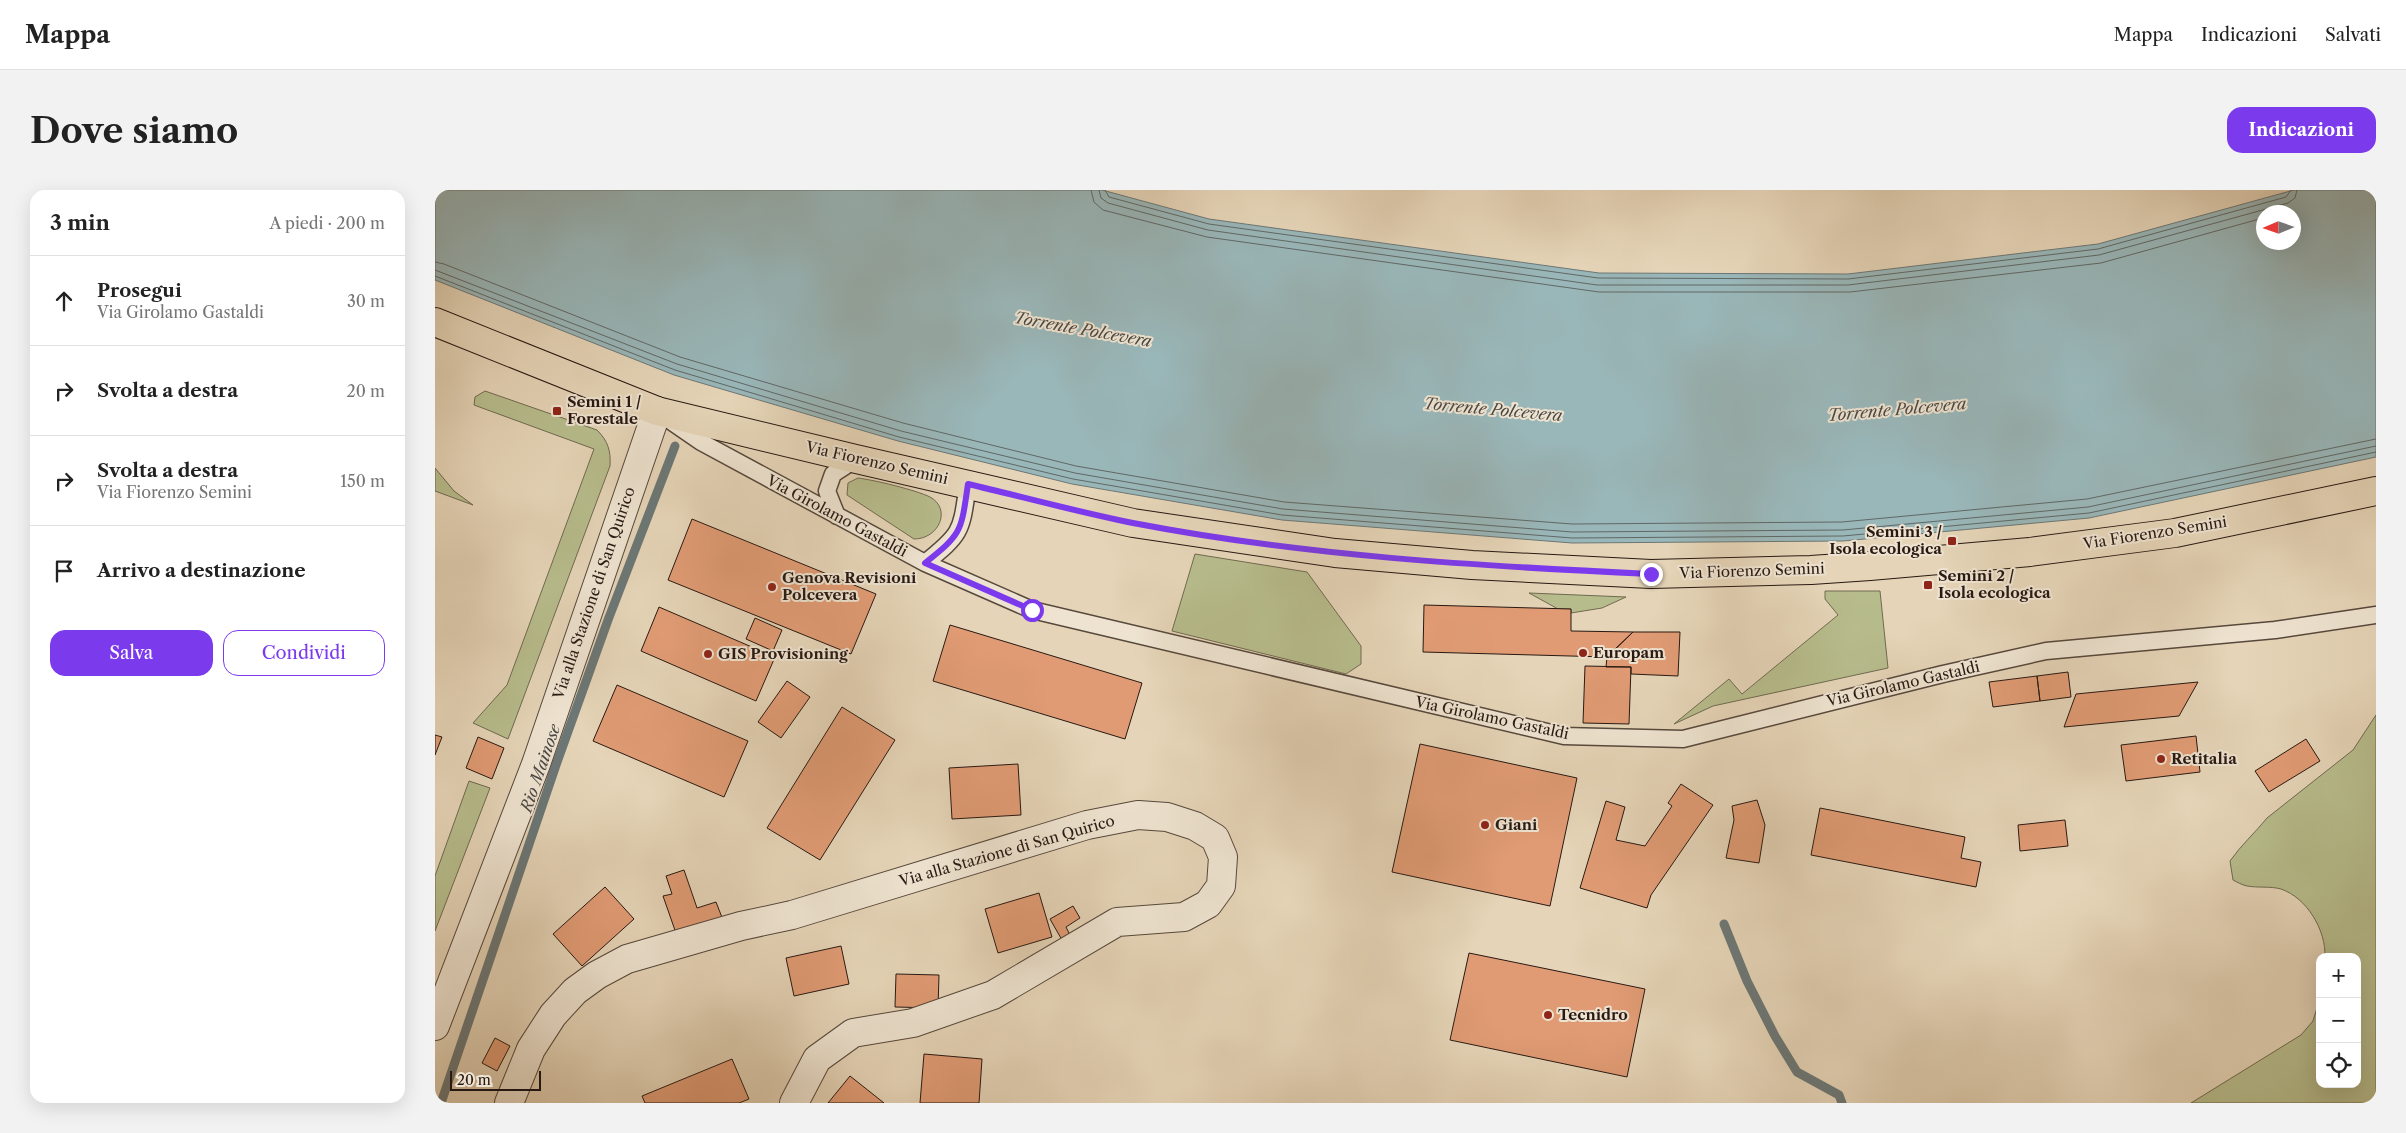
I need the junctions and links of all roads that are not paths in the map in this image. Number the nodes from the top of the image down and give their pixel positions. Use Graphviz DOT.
graph roads {
  1 [pos="435,322"];
  2 [pos="657,411"];
  3 [pos="856,459"];
  4 [pos="968,484"];
  5 [pos="2376,491"];
  6 [pos="837,516"];
  7 [pos="925,563"];
  8 [pos="2376,615"];
  9 [pos="435,1026"];
  10 [pos="509,1103"];
  11 [pos="794,1103"];
  1 -- 2 [label="main road, Via Fiorenzo Semini"];
  2 -- 3 [label="main road, Via Fiorenzo Semini"];
  2 -- 6 [label="lane, Via Girolamo Gastaldi"];
  2 -- 9 [label="street, Via alla Stazione di San Quirico"];
  3 -- 4 [label="main road, Via Fiorenzo Semini"];
  3 -- 6 [label="lane"];
  4 -- 5 [label="main road, Via Fiorenzo Semini"];
  4 -- 7 [label="lane"];
  6 -- 7 [label="lane, Via Girolamo Gastaldi"];
  7 -- 8 [label="lane, Via Girolamo Gastaldi"];
  10 -- 11 [label="street, Via alla Stazione di San Quirico"];
}
